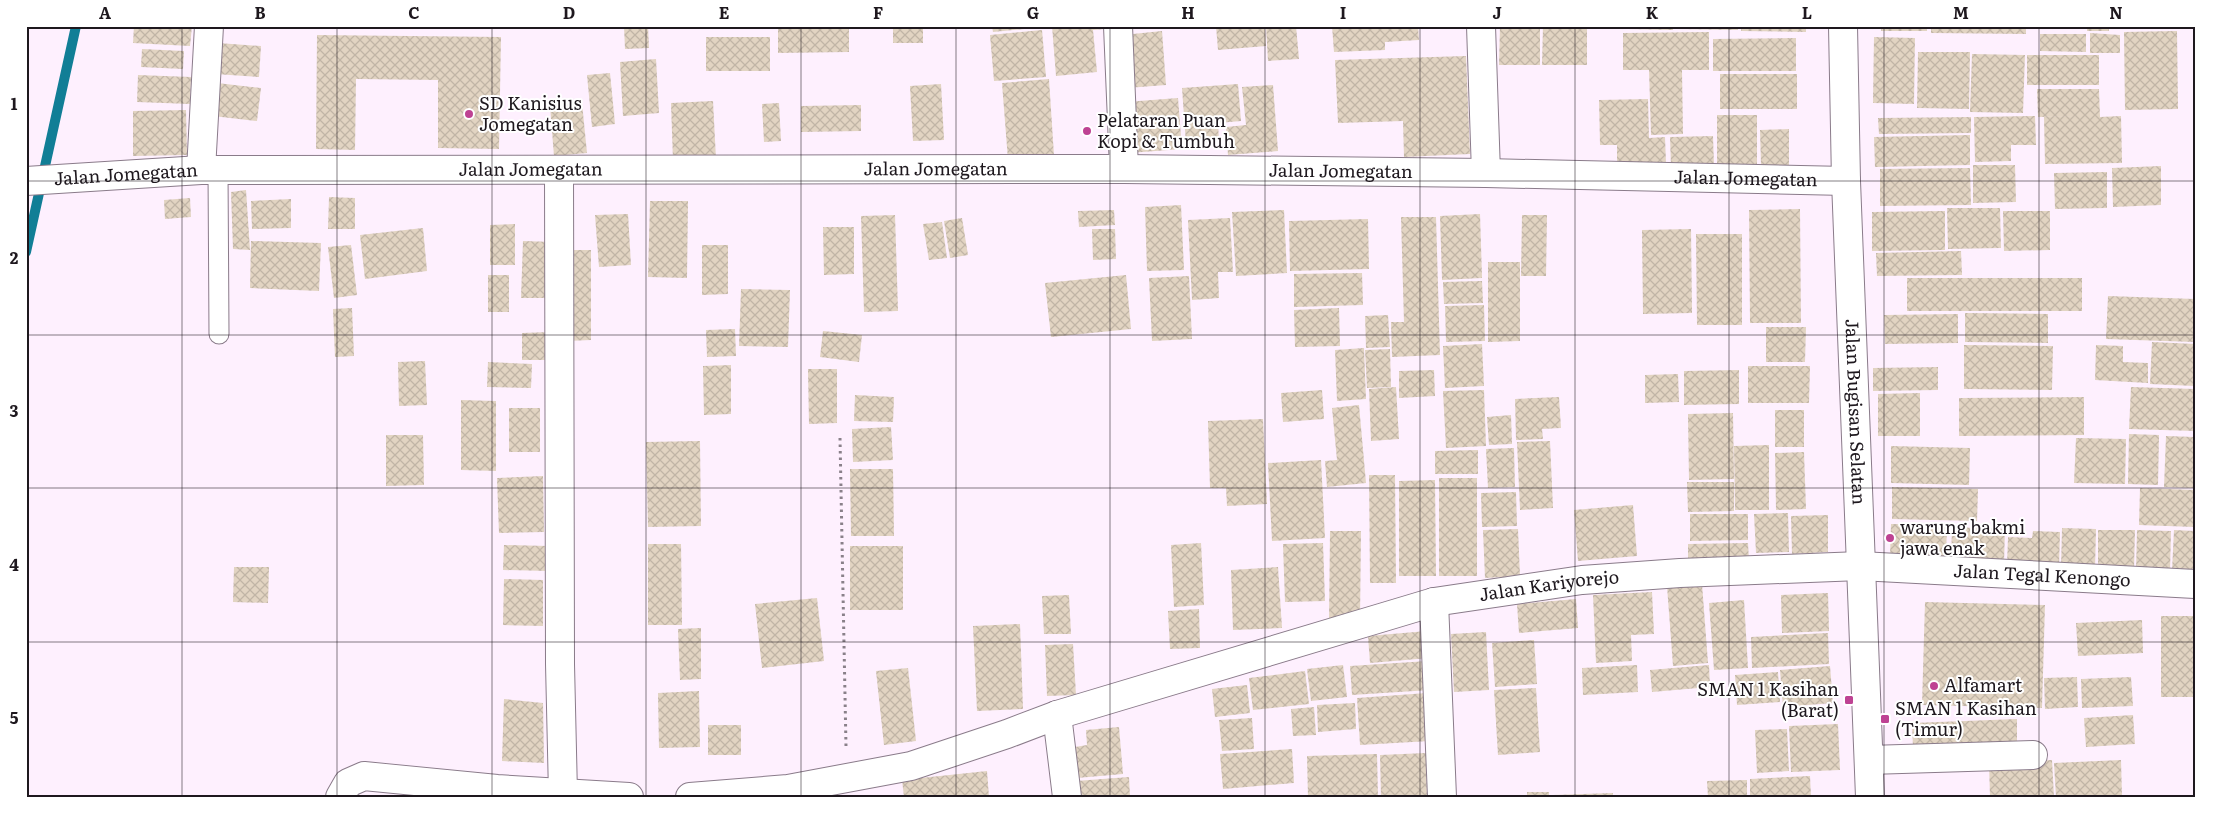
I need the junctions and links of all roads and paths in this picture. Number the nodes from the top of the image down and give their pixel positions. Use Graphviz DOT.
graph roads {
  1 [pos="209,26"];
  2 [pos="1118,26"];
  3 [pos="1480,26"];
  4 [pos="1843,26"];
  5 [pos="1124,169"];
  6 [pos="210,170"];
  7 [pos="559,170"];
  8 [pos="1486,173"];
  9 [pos="1846,181"];
  10 [pos="26,182"];
  11 [pos="219,334"];
  12 [pos="840,438"];
  13 [pos="1860,566"];
  14 [pos="2195,584"];
  15 [pos="1434,602"];
  16 [pos="1057,715"];
  17 [pos="2033,755"];
  18 [pos="1869,760"];
  19 [pos="847,779"];
  20 [pos="563,794"];
  21 [pos="340,797"];
  22 [pos="629,797"];
  23 [pos="690,797"];
  24 [pos="1067,797"];
  25 [pos="1442,797"];
  26 [pos="1870,797"];
  1 -- 6 [label="street"];
  2 -- 5 [label="street"];
  3 -- 8 [label="street"];
  4 -- 9 [label="street, Jalan Bugisan Selatan"];
  5 -- 7 [label="street, Jalan Jomegatan"];
  5 -- 8 [label="street, Jalan Jomegatan"];
  6 -- 7 [label="street, Jalan Jomegatan"];
  6 -- 10 [label="street, Jalan Jomegatan"];
  6 -- 11 [label="lane"];
  7 -- 20 [label="street"];
  8 -- 9 [label="street, Jalan Jomegatan"];
  9 -- 13 [label="street, Jalan Bugisan Selatan"];
  12 -- 19 [label="path"];
  13 -- 14 [label="street, Jalan Tegal Kenongo"];
  13 -- 15 [label="street, Jalan Kariyorejo"];
  13 -- 18 [label="street, Jalan Bugisan Selatan"];
  15 -- 16 [label="street, Jalan Kariyorejo"];
  15 -- 25 [label="street"];
  16 -- 19 [label="street, Jalan Kariyorejo"];
  16 -- 24 [label="street"];
  17 -- 18 [label="street"];
  18 -- 26 [label="street, Jalan Bugisan Selatan"];
  19 -- 23 [label="street, Jalan Kariyorejo"];
  20 -- 21 [label="street"];
  20 -- 22 [label="street"];
}
